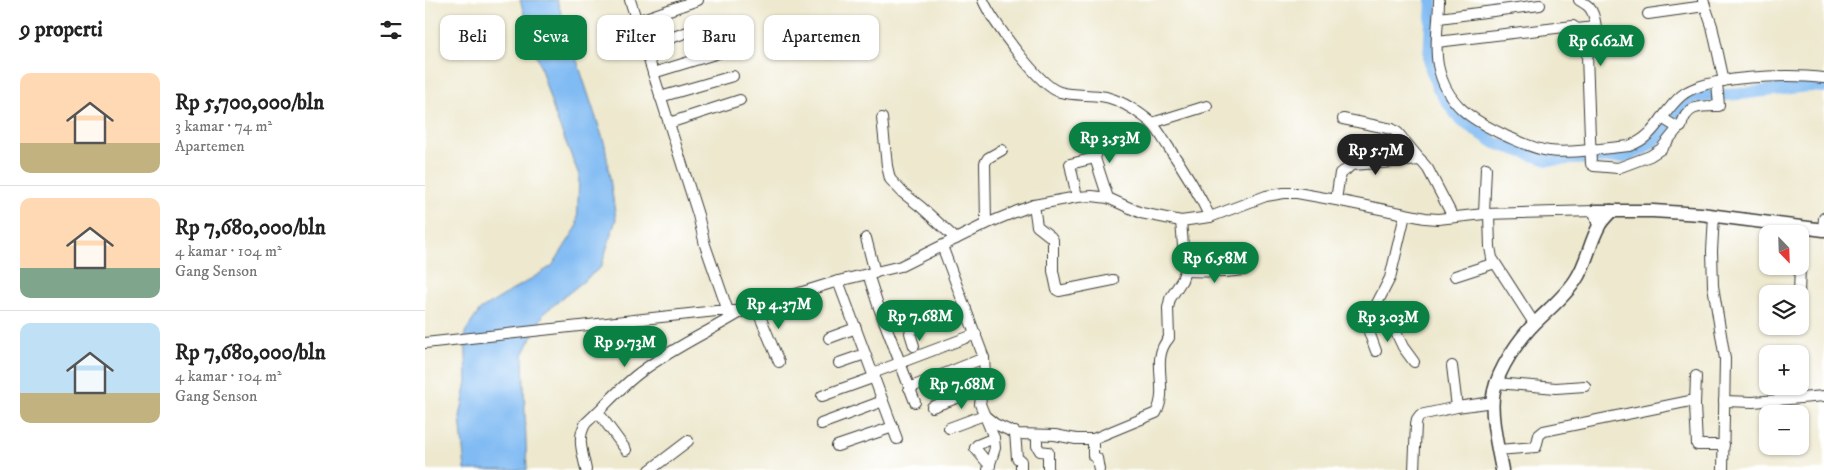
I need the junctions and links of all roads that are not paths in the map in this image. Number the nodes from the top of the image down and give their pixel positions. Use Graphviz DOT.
graph roads {
  1 [pos="630,0"];
  2 [pos="698,0"];
  3 [pos="983,0"];
  4 [pos="1439,0"];
  5 [pos="1579,0"];
  6 [pos="1704,3"];
  7 [pos="1540,5"];
  8 [pos="1648,14"];
  9 [pos="635,15"];
  10 [pos="654,15"];
  11 [pos="1439,18"];
  12 [pos="1595,27"];
  13 [pos="1437,42"];
  14 [pos="649,60"];
  15 [pos="696,60"];
  16 [pos="653,73"];
  17 [pos="733,76"];
  18 [pos="1824,78"];
  19 [pos="1720,89"];
  20 [pos="660,97"];
  21 [pos="740,100"];
  22 [pos="1207,106"];
  23 [pos="882,118"];
  24 [pos="1343,119"];
  25 [pos="1664,120"];
  26 [pos="669,123"];
  27 [pos="1152,123"];
  28 [pos="1677,128"];
  29 [pos="1101,134"];
  30 [pos="1002,150"];
  31 [pos="1591,155"];
  32 [pos="1095,158"];
  33 [pos="1421,160"];
  34 [pos="1486,168"];
  35 [pos="1077,197"];
  36 [pos="1108,198"];
  37 [pos="1336,200"];
  38 [pos="1034,206"];
  39 [pos="1595,211"];
  40 [pos="1611,211"];
  41 [pos="1486,214"];
  42 [pos="1405,215"];
  43 [pos="1714,215"];
  44 [pos="1210,217"];
  45 [pos="1453,217"];
  46 [pos="1181,221"];
  47 [pos="986,224"];
  48 [pos="1599,225"];
  49 [pos="1771,225"];
  50 [pos="1824,226"];
  51 [pos="1809,228"];
  52 [pos="866,238"];
  53 [pos="956,239"];
  54 [pos="942,246"];
  55 [pos="1495,263"];
  56 [pos="1245,270"];
  57 [pos="1185,272"];
  58 [pos="872,273"];
  59 [pos="1455,276"];
  60 [pos="1113,280"];
  61 [pos="838,281"];
  62 [pos="756,307"];
  63 [pos="966,309"];
  64 [pos="728,311"];
  65 [pos="741,311"];
  66 [pos="1373,312"];
  67 [pos="1534,323"];
  68 [pos="856,328"];
  69 [pos="976,334"];
  70 [pos="829,338"];
  71 [pos="425,342"];
  72 [pos="914,346"];
  73 [pos="1376,351"];
  74 [pos="865,354"];
  75 [pos="984,358"];
  76 [pos="779,362"];
  77 [pos="1414,362"];
  78 [pos="839,363"];
  79 [pos="900,363"];
  80 [pos="1452,366"];
  81 [pos="874,375"];
  82 [pos="1696,376"];
  83 [pos="1496,383"];
  84 [pos="1585,386"];
  85 [pos="909,388"];
  86 [pos="981,389"];
  87 [pos="822,396"];
  88 [pos="1824,396"];
  89 [pos="883,401"];
  90 [pos="1725,401"];
  91 [pos="915,402"];
  92 [pos="1493,402"];
  93 [pos="1695,405"];
  94 [pos="932,407"];
  95 [pos="1457,407"];
  96 [pos="598,412"];
  97 [pos="984,415"];
  98 [pos="821,424"];
  99 [pos="893,427"];
  100 [pos="949,428"];
  101 [pos="1015,432"];
  102 [pos="1037,435"];
  103 [pos="995,438"];
  104 [pos="897,439"];
  105 [pos="1093,439"];
  106 [pos="688,441"];
  107 [pos="1724,445"];
  108 [pos="837,446"];
  109 [pos="626,450"];
  110 [pos="1498,450"];
  111 [pos="989,468"];
  112 [pos="585,470"];
  113 [pos="651,470"];
  114 [pos="1021,470"];
  115 [pos="1048,470"];
  116 [pos="1099,470"];
  117 [pos="1414,470"];
  118 [pos="1502,470"];
  119 [pos="1723,470"];
  1 -- 9 [label="street"];
  2 -- 10 [label="street"];
  3 -- 27 [label="street"];
  4 -- 11 [label="street"];
  5 -- 12 [label="street"];
  6 -- 8 [label="street"];
  6 -- 19 [label="street"];
  7 -- 11 [label="street"];
  11 -- 13 [label="street"];
  12 -- 13 [label="street"];
  12 -- 31 [label="street"];
  13 -- 31 [label="street"];
  14 -- 16 [label="street"];
  15 -- 16 [label="street"];
  16 -- 20 [label="street"];
  17 -- 20 [label="street"];
  18 -- 19 [label="street"];
  19 -- 25 [label="street"];
  19 -- 28 [label="street"];
  20 -- 26 [label="street"];
  21 -- 26 [label="street"];
  22 -- 27 [label="street"];
  23 -- 53 [label="street"];
  24 -- 33 [label="street"];
  25 -- 28 [label="street"];
  25 -- 31 [label="street"];
  26 -- 64 [label="street"];
  27 -- 44 [label="street"];
  28 -- 31 [label="street"];
  29 -- 32 [label="street"];
  30 -- 47 [label="street"];
  32 -- 35 [label="street"];
  32 -- 36 [label="street"];
  33 -- 37 [label="street"];
  33 -- 45 [label="street"];
  34 -- 41 [label="street"];
  35 -- 36 [label="street"];
  35 -- 38 [label="street"];
  36 -- 46 [label="street"];
  37 -- 42 [label="street"];
  37 -- 44 [label="street"];
  38 -- 47 [label="street"];
  38 -- 60 [label="street"];
  39 -- 40 [label="main road"];
  39 -- 41 [label="street"];
  39 -- 48 [label="main road"];
  40 -- 43 [label="main road"];
  40 -- 48 [label="main road"];
  41 -- 45 [label="street"];
  41 -- 55 [label="street"];
  42 -- 45 [label="street"];
  42 -- 66 [label="street"];
  43 -- 49 [label="main road"];
  43 -- 90 [label="street"];
  44 -- 46 [label="street"];
  46 -- 57 [label="street"];
  47 -- 53 [label="street"];
  48 -- 67 [label="main road"];
  50 -- 51 [label="main road"];
  52 -- 58 [label="street"];
  53 -- 54 [label="street"];
  54 -- 58 [label="street"];
  54 -- 63 [label="street"];
  55 -- 59 [label="street"];
  55 -- 67 [label="street"];
  56 -- 57 [label="street"];
  57 -- 105 [label="street"];
  58 -- 61 [label="street"];
  58 -- 79 [label="street"];
  61 -- 62 [label="street"];
  61 -- 68 [label="street"];
  62 -- 65 [label="street"];
  62 -- 76 [label="street"];
  63 -- 69 [label="street"];
  63 -- 72 [label="street"];
  64 -- 65 [label="street"];
  64 -- 71 [label="street"];
  65 -- 96 [label="street"];
  66 -- 73 [label="street"];
  66 -- 77 [label="street"];
  67 -- 83 [label="main road"];
  68 -- 70 [label="street"];
  68 -- 74 [label="street"];
  69 -- 75 [label="street"];
  69 -- 79 [label="street"];
  74 -- 78 [label="street"];
  74 -- 81 [label="street"];
  75 -- 85 [label="street"];
  75 -- 86 [label="street"];
  79 -- 81 [label="street"];
  79 -- 85 [label="street"];
  80 -- 95 [label="street"];
  81 -- 87 [label="street"];
  81 -- 89 [label="street"];
  82 -- 93 [label="street"];
  83 -- 84 [label="street"];
  83 -- 92 [label="main road"];
  85 -- 91 [label="street"];
  86 -- 94 [label="street"];
  86 -- 97 [label="street"];
  88 -- 90 [label="street"];
  89 -- 98 [label="street"];
  89 -- 99 [label="street"];
  90 -- 107 [label="street"];
  92 -- 95 [label="street"];
  92 -- 110 [label="main road"];
  93 -- 107 [label="street"];
  93 -- 110 [label="street"];
  95 -- 117 [label="street"];
  96 -- 109 [label="street"];
  96 -- 112 [label="street"];
  97 -- 100 [label="street"];
  97 -- 101 [label="street"];
  97 -- 103 [label="street"];
  99 -- 104 [label="street"];
  99 -- 108 [label="street"];
  101 -- 102 [label="street"];
  101 -- 114 [label="street"];
  102 -- 105 [label="street"];
  102 -- 115 [label="street"];
  103 -- 111 [label="street"];
  103 -- 111 [label="street"];
  105 -- 116 [label="street"];
  106 -- 113 [label="street"];
  107 -- 119 [label="street"];
  110 -- 118 [label="main road"];
}
